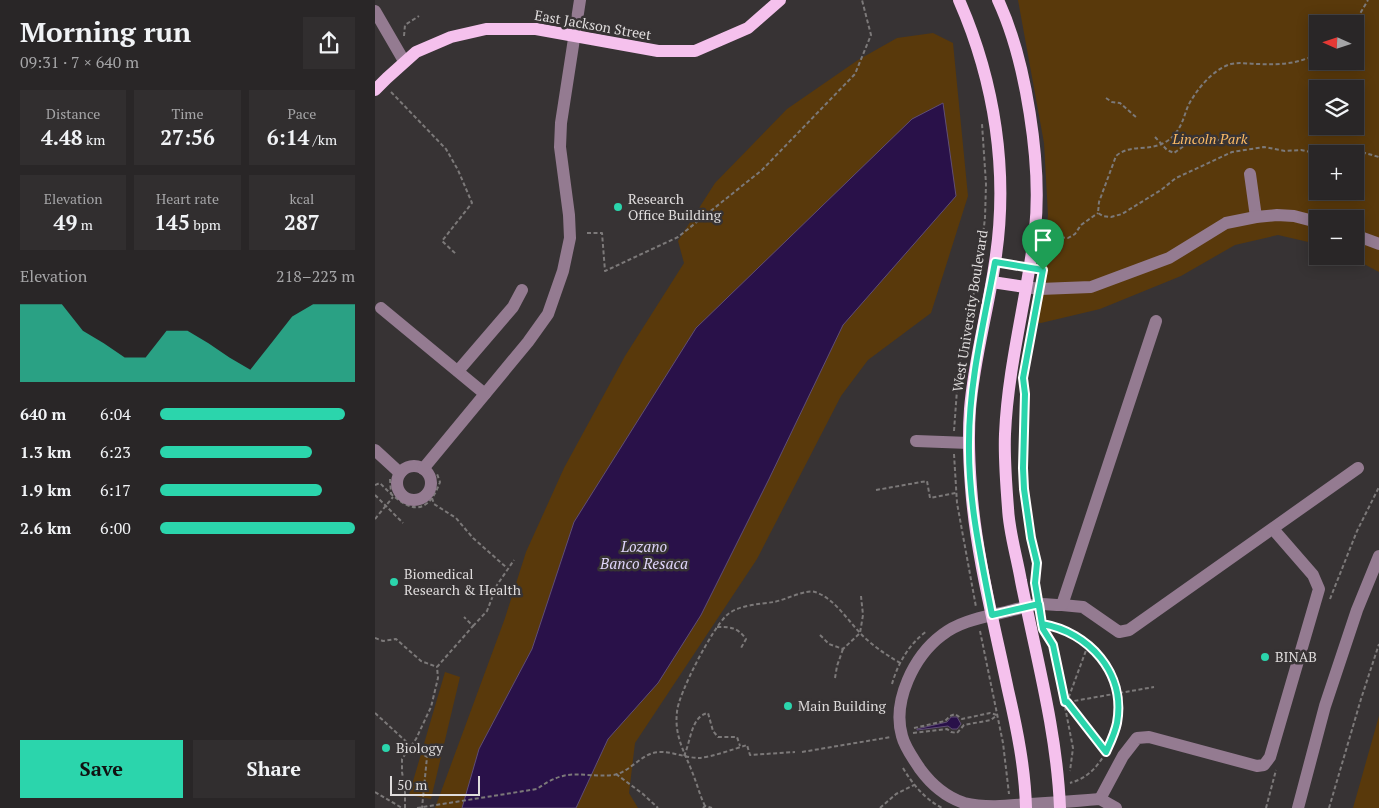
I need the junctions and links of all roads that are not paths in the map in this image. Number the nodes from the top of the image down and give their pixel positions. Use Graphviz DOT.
graph roads {
  1 [pos="580,0"];
  2 [pos="780,0"];
  3 [pos="959,0"];
  4 [pos="998,0"];
  5 [pos="375,11"];
  6 [pos="574,36"];
  7 [pos="404,61"];
  8 [pos="375,90"];
  9 [pos="1250,174"];
  10 [pos="1256,217"];
  11 [pos="1309,220"];
  12 [pos="1364,238"];
  13 [pos="1379,244"];
  14 [pos="992,282"];
  15 [pos="1025,287"];
  16 [pos="522,290"];
  17 [pos="381,308"];
  18 [pos="1156,321"];
  19 [pos="458,371"];
  20 [pos="485,394"];
  21 [pos="916,441"];
  22 [pos="969,443"];
  23 [pos="375,450"];
  24 [pos="1357,468"];
  25 [pos="423,469"];
  26 [pos="400,473"];
  27 [pos="1273,529"];
  28 [pos="1379,556"];
  29 [pos="1062,605"];
  30 [pos="1032,606"];
  31 [pos="992,615"];
  32 [pos="1100,799"];
  33 [pos="1064,804"];
  34 [pos="1026,806"];
  35 [pos="1116,808"];
  36 [pos="1298,808"];
  1 -- 6 [label="street"];
  2 -- 6 [label="main road, East Jackson Street"];
  3 -- 14 [label="main road, West University Boulevard"];
  4 -- 15 [label="main road"];
  5 -- 7 [label="street"];
  6 -- 7 [label="main road, East Jackson Street"];
  6 -- 20 [label="street"];
  7 -- 8 [label="main road, East Jackson Street"];
  9 -- 10 [label="street"];
  10 -- 11 [label="street"];
  10 -- 15 [label="street"];
  12 -- 13 [label="street"];
  14 -- 15 [label="main road"];
  14 -- 22 [label="main road, West University Boulevard"];
  15 -- 30 [label="main road"];
  16 -- 19 [label="street"];
  17 -- 19 [label="street"];
  18 -- 29 [label="street"];
  19 -- 20 [label="street"];
  20 -- 25 [label="street"];
  21 -- 22 [label="street"];
  22 -- 31 [label="main road, West University Boulevard"];
  23 -- 26 [label="street"];
  24 -- 27 [label="street"];
  25 -- 26 [label="street"];
  25 -- 26 [label="street"];
  27 -- 29 [label="street"];
  27 -- 32 [label="street"];
  28 -- 36 [label="street"];
  29 -- 30 [label="street"];
  30 -- 31 [label="street"];
  30 -- 33 [label="main road"];
  31 -- 34 [label="main road, West University Boulevard"];
  31 -- 34 [label="street"];
  32 -- 33 [label="street"];
  32 -- 35 [label="street"];
  33 -- 34 [label="street"];
}
